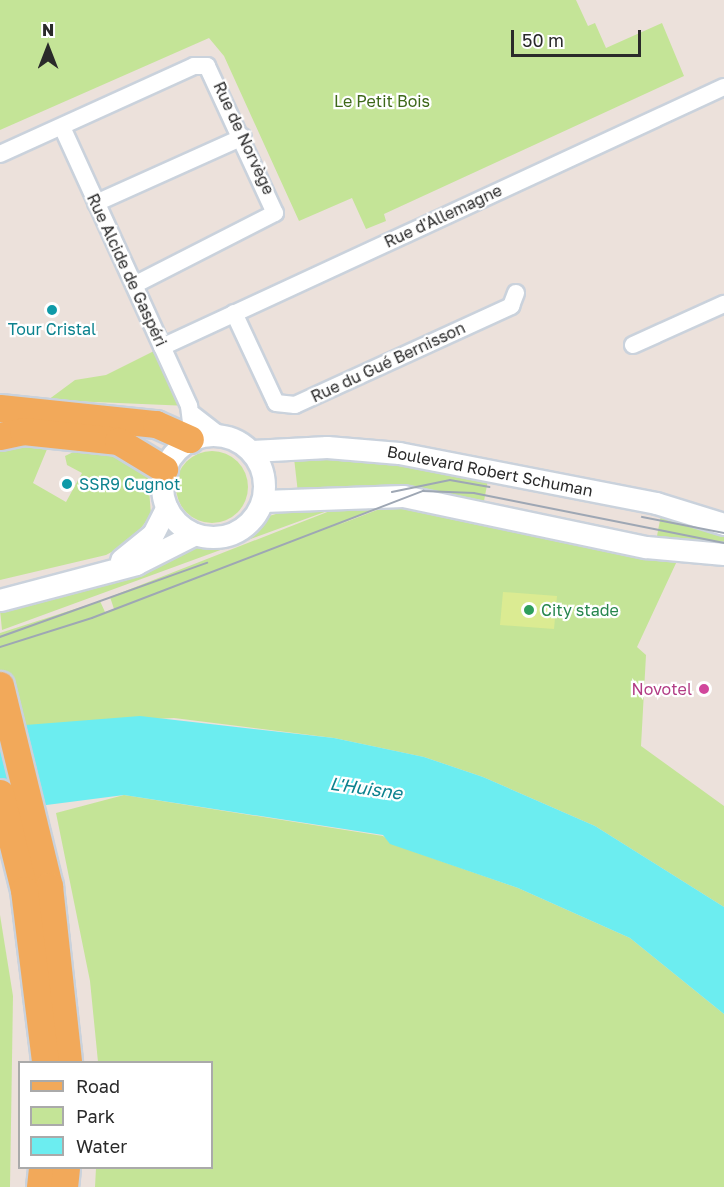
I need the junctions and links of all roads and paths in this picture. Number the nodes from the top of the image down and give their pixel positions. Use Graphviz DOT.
graph roads {
  1 [pos="724,87"];
  2 [pos="62,127"];
  3 [pos="243,137"];
  4 [pos="0,154"];
  5 [pos="96,203"];
  6 [pos="134,285"];
  7 [pos="516,293"];
  8 [pos="724,304"];
  9 [pos="234,313"];
  10 [pos="633,345"];
  11 [pos="162,347"];
  12 [pos="0,408"];
  13 [pos="191,413"];
  14 [pos="219,435"];
  15 [pos="0,436"];
  16 [pos="192,439"];
  17 [pos="252,451"];
  18 [pos="164,469"];
  19 [pos="263,501"];
  20 [pos="166,507"];
  21 [pos="724,524"];
  22 [pos="195,534"];
  23 [pos="724,554"];
  24 [pos="98,573"];
  25 [pos="0,600"];
  26 [pos="0,685"];
  27 [pos="0,793"];
  28 [pos="36,888"];
  29 [pos="45,1061"];
  30 [pos="68,1061"];
  31 [pos="42,1169"];
  32 [pos="66,1169"];
  33 [pos="40,1187"];
  34 [pos="64,1187"];
  1 -- 9 [label="street, Rue d'Allemagne"];
  2 -- 3 [label="street, Rue de Norvège"];
  2 -- 4 [label="street"];
  2 -- 5 [label="street, Rue Alcide de Gaspéri"];
  3 -- 5 [label="street"];
  3 -- 6 [label="street, Rue de Norvège"];
  5 -- 6 [label="street, Rue Alcide de Gaspéri"];
  6 -- 11 [label="street, Rue Alcide de Gaspéri"];
  7 -- 9 [label="street, Rue du Gué Bernisson"];
  8 -- 10 [label="street"];
  9 -- 11 [label="street, Rue d'Allemagne"];
  11 -- 13 [label="street, Rue Alcide de Gaspéri"];
  12 -- 16 [label="main road"];
  13 -- 14 [label="street, Rue Alcide de Gaspéri"];
  13 -- 16 [label="street, Rue Alcide de Gaspéri"];
  14 -- 16 [label="street"];
  14 -- 17 [label="street"];
  15 -- 18 [label="main road"];
  16 -- 18 [label="street"];
  17 -- 19 [label="street"];
  17 -- 21 [label="street, Boulevard Robert Schuman"];
  18 -- 20 [label="street"];
  19 -- 22 [label="street"];
  19 -- 23 [label="street"];
  20 -- 22 [label="street"];
  20 -- 24 [label="street"];
  22 -- 24 [label="street"];
  24 -- 25 [label="street"];
  26 -- 28 [label="main road"];
  27 -- 28 [label="main road"];
  28 -- 29 [label="main road"];
  28 -- 30 [label="main road"];
  31 -- 33 [label="main road"];
  32 -- 34 [label="main road"];
}
